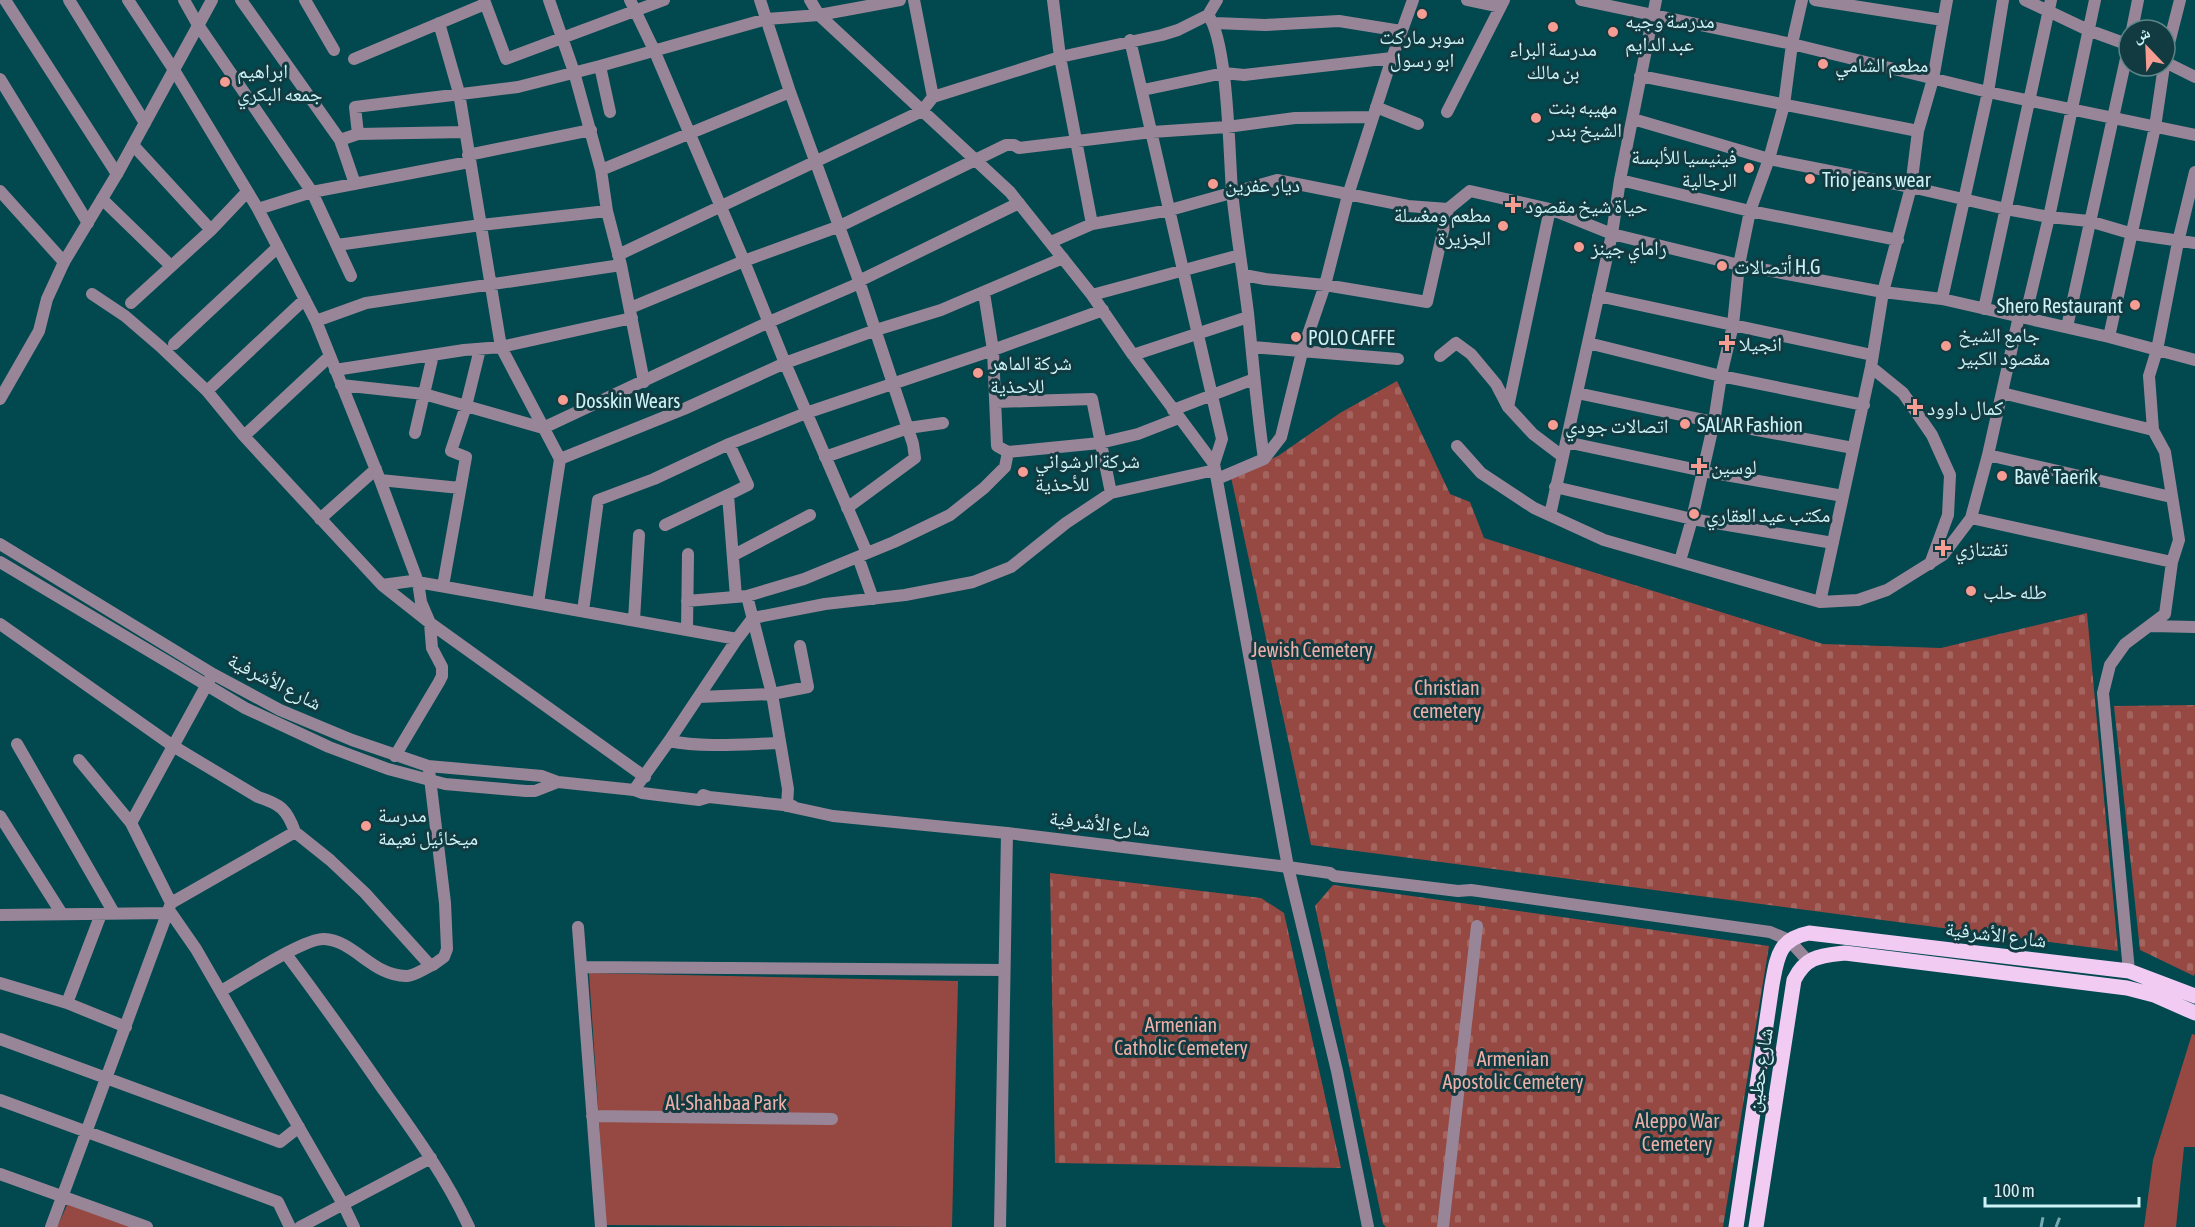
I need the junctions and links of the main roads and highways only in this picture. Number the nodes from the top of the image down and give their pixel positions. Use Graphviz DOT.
graph roads {
  1 [pos="1789,940"];
  2 [pos="1845,953"];
  3 [pos="2195,996"];
  4 [pos="2195,1012"];
  5 [pos="1736,1227"];
  6 [pos="1755,1227"];
  1 -- 3 [label="main road, شارع الأشرفية"];
  1 -- 5 [label="main road, شارع حطين"];
  2 -- 4 [label="main road, شارع الأشرفية"];
  2 -- 6 [label="main road, شارع حطين"];
}
